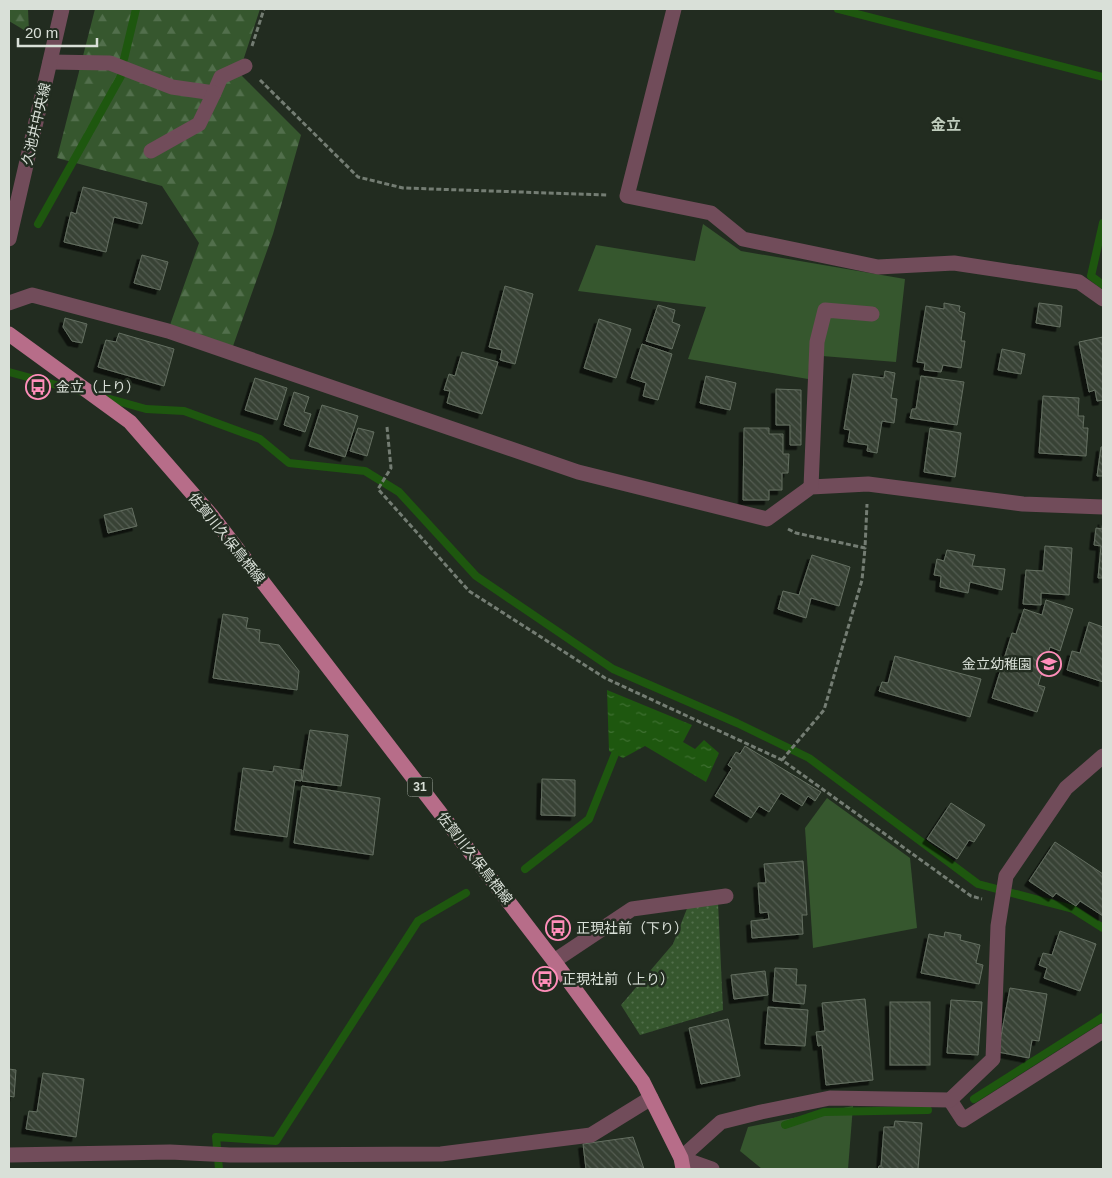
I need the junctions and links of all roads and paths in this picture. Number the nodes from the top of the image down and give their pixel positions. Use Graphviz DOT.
graph roads {
  1 [pos="62,9"];
  2 [pos="264,9"];
  3 [pos="674,9"];
  4 [pos="50,62"];
  5 [pos="246,66"];
  6 [pos="214,92"];
  7 [pos="152,151"];
  8 [pos="627,196"];
  9 [pos="9,239"];
  10 [pos="1103,299"];
  11 [pos="9,303"];
  12 [pos="872,314"];
  13 [pos="9,334"];
  14 [pos="384,407"];
  15 [pos="868,484"];
  16 [pos="811,487"];
  17 [pos="1103,507"];
  18 [pos="768,519"];
  19 [pos="866,548"];
  20 [pos="1103,756"];
  21 [pos="782,760"];
  22 [pos="726,896"];
  23 [pos="1002,904"];
  24 [pos="554,961"];
  25 [pos="1103,1032"];
  26 [pos="651,1098"];
  27 [pos="950,1100"];
  28 [pos="9,1156"];
  29 [pos="230,1162"];
  30 [pos="682,1164"];
  31 [pos="712,1169"];
  1 -- 4 [label="street, 久池井中央線"];
  2 -- 5 [label="path"];
  3 -- 8 [label="street"];
  4 -- 6 [label="street"];
  4 -- 9 [label="street, 久池井中央線"];
  5 -- 6 [label="street"];
  5 -- 8 [label="path"];
  6 -- 7 [label="street"];
  8 -- 10 [label="street"];
  11 -- 14 [label="street"];
  12 -- 16 [label="street"];
  13 -- 24 [label="main road, 佐賀川久保鳥栖線 / 31"];
  14 -- 18 [label="street"];
  14 -- 21 [label="path"];
  15 -- 16 [label="street"];
  15 -- 17 [label="street"];
  15 -- 19 [label="path"];
  16 -- 18 [label="street"];
  18 -- 19 [label="path"];
  19 -- 21 [label="path"];
  20 -- 23 [label="street"];
  21 -- 23 [label="path"];
  22 -- 24 [label="street"];
  23 -- 27 [label="street"];
  24 -- 26 [label="main road, 佐賀川久保鳥栖線 / 31"];
  25 -- 27 [label="street"];
  26 -- 29 [label="street"];
  26 -- 30 [label="main road, 佐賀川久保鳥栖線 / 31"];
  27 -- 30 [label="street"];
  28 -- 29 [label="street"];
  30 -- 31 [label="street"];
}
